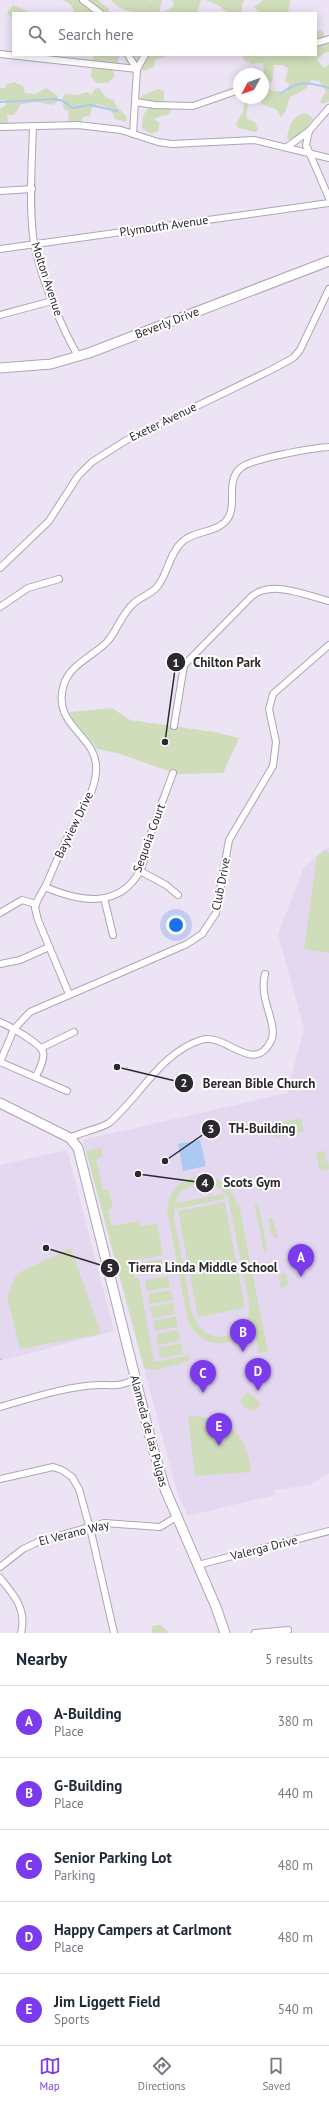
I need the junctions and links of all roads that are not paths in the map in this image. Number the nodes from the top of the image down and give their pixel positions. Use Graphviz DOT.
graph roads {
  1 [pos="83,0"];
  2 [pos="99,12"];
  3 [pos="329,39"];
  4 [pos="317,43"];
  5 [pos="0,54"];
  6 [pos="12,55"];
  7 [pos="18,56"];
  8 [pos="129,56"];
  9 [pos="144,56"];
  10 [pos="137,69"];
  11 [pos="233,92"];
  12 [pos="136,102"];
  13 [pos="329,108"];
  14 [pos="33,126"];
  15 [pos="0,127"];
  16 [pos="309,131"];
  17 [pos="134,134"];
  18 [pos="287,148"];
  19 [pos="311,154"];
  20 [pos="329,158"];
  21 [pos="32,189"];
  22 [pos="0,190"];
  23 [pos="329,198"];
  24 [pos="329,203"];
  25 [pos="34,244"];
  26 [pos="0,249"];
  27 [pos="329,261"];
  28 [pos="329,289"];
  29 [pos="52,301"];
  30 [pos="0,315"];
  31 [pos="78,356"];
  32 [pos="0,368"];
  33 [pos="329,447"];
  34 [pos="0,568"];
  35 [pos="59,579"];
  36 [pos="329,601"];
  37 [pos="0,607"];
  38 [pos="329,645"];
  39 [pos="174,726"];
  40 [pos="173,773"];
  41 [pos="140,871"];
  42 [pos="45,887"];
  43 [pos="178,895"];
  44 [pos="104,898"];
  45 [pos="36,904"];
  46 [pos="0,913"];
  47 [pos="113,935"];
  48 [pos="49,947"];
  49 [pos="0,964"];
  50 [pos="265,974"];
  51 [pos="69,994"];
  52 [pos="0,1022"];
  53 [pos="14,1028"];
  54 [pos="74,1032"];
  55 [pos="41,1048"];
  56 [pos="0,1062"];
  57 [pos="36,1076"];
  58 [pos="67,1091"];
  59 [pos="0,1103"];
  60 [pos="70,1138"];
  61 [pos="135,1378"];
  62 [pos="0,1407"];
  63 [pos="0,1479"];
  64 [pos="176,1517"];
  65 [pos="89,1527"];
  66 [pos="329,1531"];
  67 [pos="198,1565"];
  68 [pos="0,1567"];
  69 [pos="0,1578"];
  70 [pos="288,1630"];
  71 [pos="21,1633"];
  72 [pos="114,1633"];
  73 [pos="225,1633"];
  74 [pos="255,1633"];
  1 -- 2 [label="street"];
  3 -- 4 [label="street"];
  5 -- 6 [label="street"];
  7 -- 10 [label="street"];
  8 -- 10 [label="street"];
  9 -- 10 [label="street"];
  10 -- 12 [label="street"];
  11 -- 12 [label="street"];
  12 -- 17 [label="street"];
  13 -- 16 [label="street"];
  14 -- 15 [label="street"];
  14 -- 17 [label="street"];
  14 -- 21 [label="street, Molton Avenue"];
  16 -- 18 [label="street"];
  16 -- 19 [label="street"];
  17 -- 18 [label="street"];
  18 -- 19 [label="street"];
  19 -- 20 [label="street"];
  19 -- 23 [label="street"];
  21 -- 22 [label="street"];
  21 -- 25 [label="street, Molton Avenue"];
  24 -- 25 [label="street, Plymouth Avenue"];
  25 -- 26 [label="street, Plymouth Avenue"];
  25 -- 29 [label="street, Molton Avenue"];
  27 -- 31 [label="main road, Beverly Drive"];
  28 -- 34 [label="street, Exeter Avenue"];
  29 -- 30 [label="street"];
  29 -- 31 [label="street, Molton Avenue"];
  31 -- 32 [label="main road, Beverly Drive"];
  33 -- 42 [label="street, Bayview Drive"];
  35 -- 37 [label="street"];
  36 -- 39 [label="street"];
  38 -- 51 [label="street, Club Drive"];
  40 -- 41 [label="street, Sequoia Court"];
  41 -- 43 [label="street"];
  41 -- 44 [label="street, Sequoia Court"];
  42 -- 44 [label="street, Sequoia Court"];
  42 -- 45 [label="street, Bayview Drive"];
  44 -- 47 [label="street"];
  45 -- 46 [label="street"];
  45 -- 48 [label="street"];
  48 -- 49 [label="street"];
  48 -- 51 [label="street"];
  50 -- 60 [label="street"];
  51 -- 53 [label="street, Club Drive"];
  52 -- 53 [label="street"];
  53 -- 55 [label="street"];
  53 -- 56 [label="street, Club Drive"];
  54 -- 55 [label="street"];
  55 -- 57 [label="street"];
  56 -- 57 [label="street"];
  57 -- 58 [label="street"];
  59 -- 60 [label="main road"];
  60 -- 61 [label="main road, Alameda de las Pulgas"];
  61 -- 62 [label="street"];
  61 -- 64 [label="main road, Alameda de las Pulgas"];
  63 -- 65 [label="street"];
  64 -- 65 [label="street, El Verano Way"];
  64 -- 67 [label="main road, Alameda de las Pulgas"];
  65 -- 68 [label="street, El Verano Way"];
  65 -- 72 [label="street"];
  66 -- 67 [label="street, Valerga Drive"];
  67 -- 73 [label="main road, Alameda de las Pulgas"];
  69 -- 71 [label="street"];
  70 -- 74 [label="street"];
}
